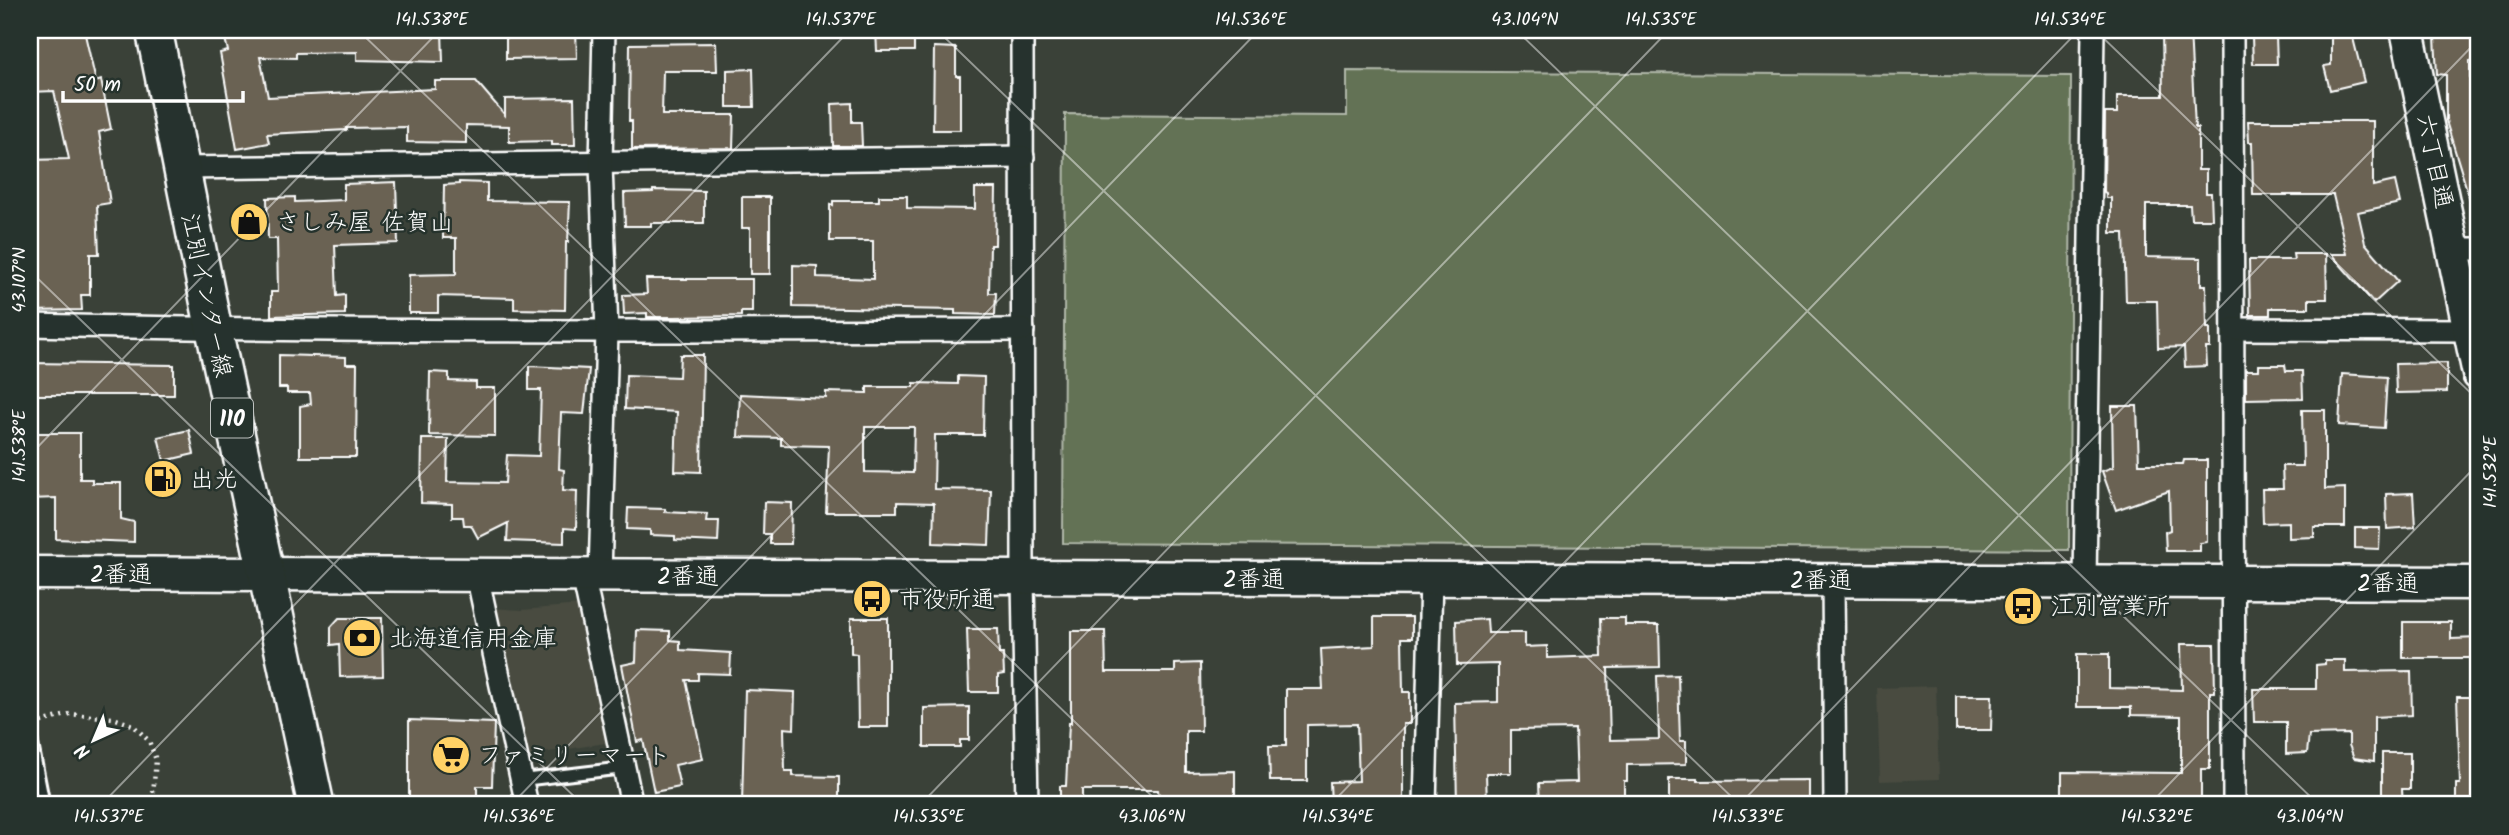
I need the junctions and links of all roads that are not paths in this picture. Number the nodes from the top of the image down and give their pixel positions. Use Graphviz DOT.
graph roads {
  1 [pos="154,30"];
  2 [pos="604,30"];
  3 [pos="1022,30"];
  4 [pos="2093,30"];
  5 [pos="2232,30"];
  6 [pos="2407,30"];
  7 [pos="1023,157"];
  8 [pos="601,164"];
  9 [pos="181,168"];
  10 [pos="2466,249"];
  11 [pos="30,325"];
  12 [pos="2233,329"];
  13 [pos="214,330"];
  14 [pos="1024,330"];
  15 [pos="2469,330"];
  16 [pos="607,332"];
  17 [pos="2479,374"];
  18 [pos="30,573"];
  19 [pos="265,574"];
  20 [pos="477,575"];
  21 [pos="591,575"];
  22 [pos="1023,578"];
  23 [pos="1431,579"];
  24 [pos="1833,580"];
  25 [pos="2085,582"];
  26 [pos="2235,582"];
  27 [pos="2479,583"];
  28 [pos="30,734"];
  29 [pos="624,768"];
  30 [pos="522,780"];
  31 [pos="44,805"];
  32 [pos="316,805"];
  33 [pos="527,805"];
  34 [pos="632,805"];
  35 [pos="1027,805"];
  36 [pos="1426,805"];
  37 [pos="1835,805"];
  38 [pos="2234,805"];
  1 -- 9 [label="main road, 江別インター線 / 110"];
  2 -- 8 [label="street"];
  3 -- 7 [label="street"];
  4 -- 25 [label="street"];
  5 -- 12 [label="street"];
  6 -- 10 [label="street, 六丁目通"];
  7 -- 8 [label="street"];
  7 -- 14 [label="street"];
  8 -- 9 [label="street"];
  8 -- 16 [label="street"];
  9 -- 13 [label="main road, 江別インター線 / 110"];
  10 -- 15 [label="street, 六丁目通"];
  11 -- 13 [label="street"];
  12 -- 15 [label="street"];
  12 -- 26 [label="street"];
  13 -- 16 [label="street"];
  13 -- 19 [label="main road, 江別インター線 / 110"];
  14 -- 16 [label="street"];
  14 -- 22 [label="street"];
  15 -- 17 [label="street, 六丁目通"];
  16 -- 21 [label="street"];
  18 -- 19 [label="street, 2番通"];
  19 -- 20 [label="street, 2番通"];
  19 -- 32 [label="main road, 江別インター線 / 110"];
  20 -- 21 [label="street, 2番通"];
  20 -- 30 [label="street"];
  21 -- 22 [label="street, 2番通"];
  21 -- 29 [label="street"];
  22 -- 23 [label="street, 2番通"];
  22 -- 35 [label="street"];
  23 -- 24 [label="street, 2番通"];
  23 -- 36 [label="street"];
  24 -- 25 [label="street, 2番通"];
  24 -- 37 [label="street"];
  25 -- 26 [label="street, 2番通"];
  26 -- 27 [label="street, 2番通"];
  26 -- 38 [label="street"];
  28 -- 31 [label="lane"];
  29 -- 30 [label="lane"];
  29 -- 34 [label="street"];
  30 -- 33 [label="street"];
}
